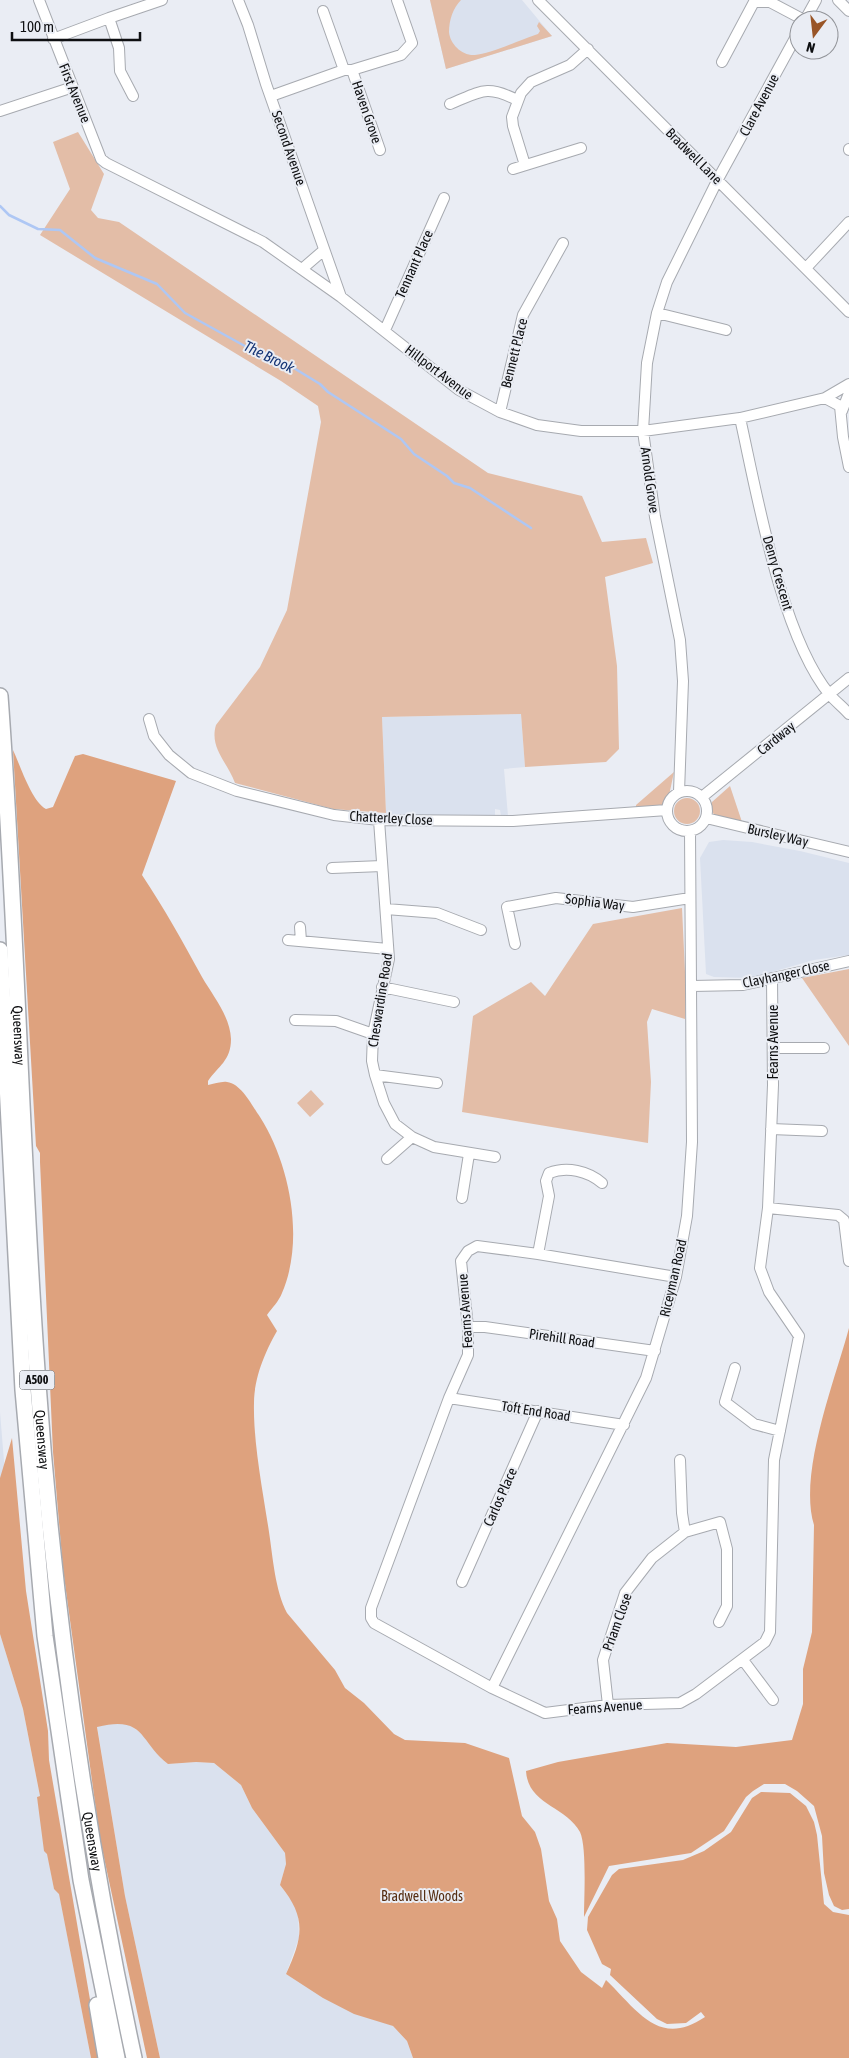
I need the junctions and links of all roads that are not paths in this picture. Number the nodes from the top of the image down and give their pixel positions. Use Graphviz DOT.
graph roads {
  1 [pos="38,0"];
  2 [pos="162,0"];
  3 [pos="238,0"];
  4 [pos="538,0"];
  5 [pos="838,0"];
  6 [pos="396,4"];
  7 [pos="323,11"];
  8 [pos="849,11"];
  9 [pos="789,12"];
  10 [pos="109,18"];
  11 [pos="53,39"];
  12 [pos="588,49"];
  13 [pos="789,49"];
  14 [pos="722,62"];
  15 [pos="348,70"];
  16 [pos="73,87"];
  17 [pos="133,96"];
  18 [pos="271,96"];
  19 [pos="517,100"];
  20 [pos="450,104"];
  21 [pos="0,110"];
  22 [pos="581,148"];
  23 [pos="380,150"];
  24 [pos="101,159"];
  25 [pos="525,165"];
  26 [pos="513,169"];
  27 [pos="718,179"];
  28 [pos="444,198"];
  29 [pos="849,222"];
  30 [pos="562,243"];
  31 [pos="324,250"];
  32 [pos="806,268"];
  33 [pos="302,270"];
  34 [pos="341,296"];
  35 [pos="849,312"];
  36 [pos="657,313"];
  37 [pos="385,330"];
  38 [pos="726,330"];
  39 [pos="849,384"];
  40 [pos="849,393"];
  41 [pos="825,398"];
  42 [pos="842,411"];
  43 [pos="500,412"];
  44 [pos="740,418"];
  45 [pos="642,430"];
  46 [pos="849,467"];
  47 [pos="849,678"];
  48 [pos="829,694"];
  49 [pos="0,696"];
  50 [pos="849,714"];
  51 [pos="149,719"];
  52 [pos="679,792"];
  53 [pos="702,797"];
  54 [pos="667,810"];
  55 [pos="706,818"];
  56 [pos="379,820"];
  57 [pos="690,831"];
  58 [pos="849,852"];
  59 [pos="382,866"];
  60 [pos="332,868"];
  61 [pos="690,898"];
  62 [pos="386,909"];
  63 [pos="300,927"];
  64 [pos="481,930"];
  65 [pos="288,940"];
  66 [pos="301,941"];
  67 [pos="515,944"];
  68 [pos="388,949"];
  69 [pos="0,950"];
  70 [pos="849,960"];
  71 [pos="772,978"];
  72 [pos="692,986"];
  73 [pos="382,988"];
  74 [pos="454,1002"];
  75 [pos="295,1020"];
  76 [pos="373,1034"];
  77 [pos="773,1048"];
  78 [pos="824,1048"];
  79 [pos="374,1075"];
  80 [pos="437,1083"];
  81 [pos="770,1129"];
  82 [pos="822,1132"];
  83 [pos="412,1137"];
  84 [pos="470,1154"];
  85 [pos="495,1157"];
  86 [pos="387,1159"];
  87 [pos="602,1183"];
  88 [pos="462,1198"];
  89 [pos="768,1208"];
  90 [pos="538,1254"];
  91 [pos="846,1256"];
  92 [pos="676,1277"];
  93 [pos="468,1327"];
  94 [pos="655,1351"];
  95 [pos="735,1368"];
  96 [pos="449,1398"];
  97 [pos="538,1411"];
  98 [pos="624,1425"];
  99 [pos="780,1431"];
  100 [pos="680,1460"];
  101 [pos="685,1532"];
  102 [pos="462,1582"];
  103 [pos="719,1622"];
  104 [pos="743,1660"];
  105 [pos="492,1688"];
  106 [pos="773,1700"];
  107 [pos="608,1705"];
  108 [pos="56,1713"];
  109 [pos="107,1933"];
  110 [pos="106,2058"];
  111 [pos="117,2058"];
  112 [pos="134,2058"];
  113 [pos="142,2058"];
  1 -- 11 [label="street, First Avenue"];
  2 -- 10 [label="street"];
  3 -- 18 [label="street, Second Avenue"];
  4 -- 12 [label="street, Bradwell Lane"];
  5 -- 8 [label="street"];
  6 -- 15 [label="street"];
  7 -- 15 [label="street"];
  9 -- 14 [label="street"];
  10 -- 11 [label="street"];
  10 -- 17 [label="street"];
  11 -- 16 [label="street, First Avenue"];
  12 -- 19 [label="street"];
  12 -- 27 [label="street, Bradwell Lane"];
  13 -- 27 [label="street, Clare Avenue"];
  15 -- 18 [label="street, Haven Grove"];
  15 -- 23 [label="street, Haven Grove"];
  16 -- 21 [label="street"];
  16 -- 24 [label="street, First Avenue"];
  18 -- 31 [label="street, Second Avenue"];
  19 -- 20 [label="street"];
  19 -- 25 [label="street"];
  22 -- 25 [label="street"];
  24 -- 33 [label="street, Hillport Avenue"];
  25 -- 26 [label="street"];
  27 -- 32 [label="street, Bradwell Lane"];
  27 -- 36 [label="street, Arnold Grove"];
  28 -- 37 [label="street, Tennant Place"];
  29 -- 32 [label="street"];
  30 -- 43 [label="street, Bennett Place"];
  31 -- 33 [label="street"];
  31 -- 34 [label="street, Second Avenue"];
  32 -- 35 [label="street, Bradwell Lane"];
  33 -- 34 [label="street, Hillport Avenue"];
  34 -- 37 [label="street, Hillport Avenue"];
  36 -- 38 [label="street"];
  36 -- 45 [label="street, Arnold Grove"];
  37 -- 43 [label="street, Hillport Avenue"];
  39 -- 41 [label="street, Hillport Avenue"];
  40 -- 42 [label="street"];
  41 -- 42 [label="street"];
  41 -- 44 [label="street, Hillport Avenue"];
  42 -- 46 [label="street"];
  43 -- 45 [label="street, Hillport Avenue"];
  44 -- 45 [label="street, Hillport Avenue"];
  44 -- 48 [label="street, Denry Crescent"];
  45 -- 52 [label="street, Arnold Grove"];
  47 -- 48 [label="street, Cardway"];
  48 -- 50 [label="street, Denry Crescent"];
  48 -- 53 [label="street, Cardway"];
  49 -- 109 [label="highway, Queensway / A500"];
  51 -- 56 [label="street, Chatterley Close"];
  52 -- 53 [label="street"];
  52 -- 54 [label="street"];
  53 -- 55 [label="street"];
  54 -- 56 [label="street, Chatterley Close"];
  54 -- 57 [label="street"];
  55 -- 57 [label="street"];
  55 -- 58 [label="street, Bursley Way"];
  56 -- 59 [label="street, Cheswardine Road"];
  57 -- 61 [label="street, Riceyman Road"];
  59 -- 60 [label="street"];
  59 -- 62 [label="street, Cheswardine Road"];
  61 -- 67 [label="street, Sophia Way"];
  61 -- 72 [label="street, Riceyman Road"];
  62 -- 64 [label="street"];
  62 -- 68 [label="street, Cheswardine Road"];
  63 -- 66 [label="street"];
  65 -- 66 [label="street"];
  66 -- 68 [label="street"];
  68 -- 73 [label="street, Cheswardine Road"];
  69 -- 108 [label="highway, Queensway / A500"];
  70 -- 71 [label="street, Clayhanger Close"];
  71 -- 72 [label="street, Clayhanger Close"];
  71 -- 77 [label="street, Fearns Avenue"];
  72 -- 92 [label="street, Riceyman Road"];
  73 -- 74 [label="street"];
  73 -- 76 [label="street, Cheswardine Road"];
  75 -- 76 [label="street"];
  76 -- 79 [label="street, Cheswardine Road"];
  77 -- 78 [label="street"];
  77 -- 81 [label="street, Fearns Avenue"];
  79 -- 80 [label="street"];
  79 -- 83 [label="street, Cheswardine Road"];
  81 -- 82 [label="street"];
  81 -- 89 [label="street, Fearns Avenue"];
  83 -- 84 [label="street, Cheswardine Road"];
  83 -- 86 [label="street"];
  84 -- 85 [label="street, Cheswardine Road"];
  84 -- 88 [label="street"];
  87 -- 90 [label="street"];
  89 -- 91 [label="street"];
  89 -- 99 [label="street, Fearns Avenue"];
  90 -- 92 [label="street, Fearns Avenue"];
  90 -- 93 [label="street, Fearns Avenue"];
  92 -- 94 [label="street, Riceyman Road"];
  93 -- 94 [label="street, Pirehill Road"];
  93 -- 96 [label="street, Fearns Avenue"];
  94 -- 98 [label="street, Riceyman Road"];
  95 -- 99 [label="street"];
  96 -- 97 [label="street, Toft End Road"];
  96 -- 105 [label="street, Fearns Avenue"];
  97 -- 98 [label="street, Toft End Road"];
  97 -- 102 [label="street, Carlos Place"];
  98 -- 105 [label="street, Riceyman Road"];
  99 -- 104 [label="street, Fearns Avenue"];
  100 -- 101 [label="street"];
  101 -- 103 [label="street, Priam Close"];
  101 -- 107 [label="street, Priam Close"];
  104 -- 106 [label="street"];
  104 -- 107 [label="street, Fearns Avenue"];
  105 -- 107 [label="street, Fearns Avenue"];
  108 -- 110 [label="highway"];
  108 -- 111 [label="highway, Queensway / A500"];
  109 -- 112 [label="highway, Queensway / A500"];
  109 -- 113 [label="highway"];
}
